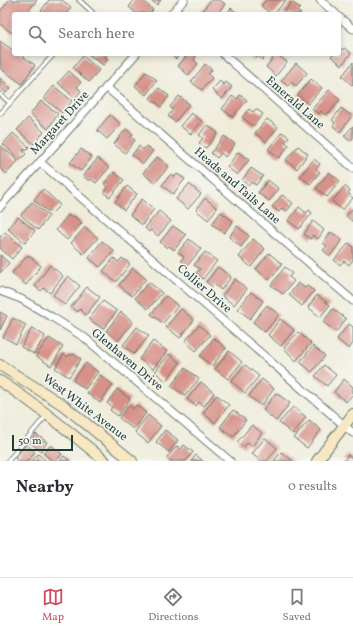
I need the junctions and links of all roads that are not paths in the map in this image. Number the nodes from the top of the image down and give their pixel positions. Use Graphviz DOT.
graph roads {
  1 [pos="79,0"];
  2 [pos="184,0"];
  3 [pos="320,0"];
  4 [pos="92,12"];
  5 [pos="175,12"];
  6 [pos="334,12"];
  7 [pos="341,19"];
  8 [pos="353,29"];
  9 [pos="52,56"];
  10 [pos="134,56"];
  11 [pos="224,56"];
  12 [pos="106,87"];
  13 [pos="0,94"];
  14 [pos="10,103"];
  15 [pos="0,114"];
  16 [pos="40,162"];
  17 [pos="353,168"];
  18 [pos="0,207"];
  19 [pos="0,291"];
  20 [pos="353,301"];
  21 [pos="0,365"];
  22 [pos="0,381"];
  23 [pos="353,414"];
  24 [pos="47,415"];
  25 [pos="344,426"];
  26 [pos="353,433"];
  27 [pos="8,461"];
  28 [pos="105,461"];
  29 [pos="132,461"];
  30 [pos="230,461"];
  31 [pos="317,461"];
  1 -- 4 [label="lane"];
  2 -- 5 [label="street"];
  3 -- 6 [label="street"];
  7 -- 8 [label="street"];
  9 -- 14 [label="lane"];
  10 -- 12 [label="street, Margaret Drive"];
  11 -- 17 [label="street, Emerald Lane"];
  12 -- 16 [label="street, Margaret Drive"];
  12 -- 20 [label="street, Heads and Tails Lane"];
  13 -- 14 [label="lane"];
  14 -- 15 [label="lane"];
  16 -- 18 [label="street, Margaret Drive"];
  16 -- 25 [label="street, Collier Drive"];
  19 -- 30 [label="street, Glenhaven Drive"];
  21 -- 29 [label="main road, West White Avenue"];
  22 -- 24 [label="main road"];
  23 -- 25 [label="main road"];
  24 -- 27 [label="lane"];
  24 -- 28 [label="main road"];
  25 -- 26 [label="street, Collier Drive"];
  25 -- 31 [label="main road"];
}
